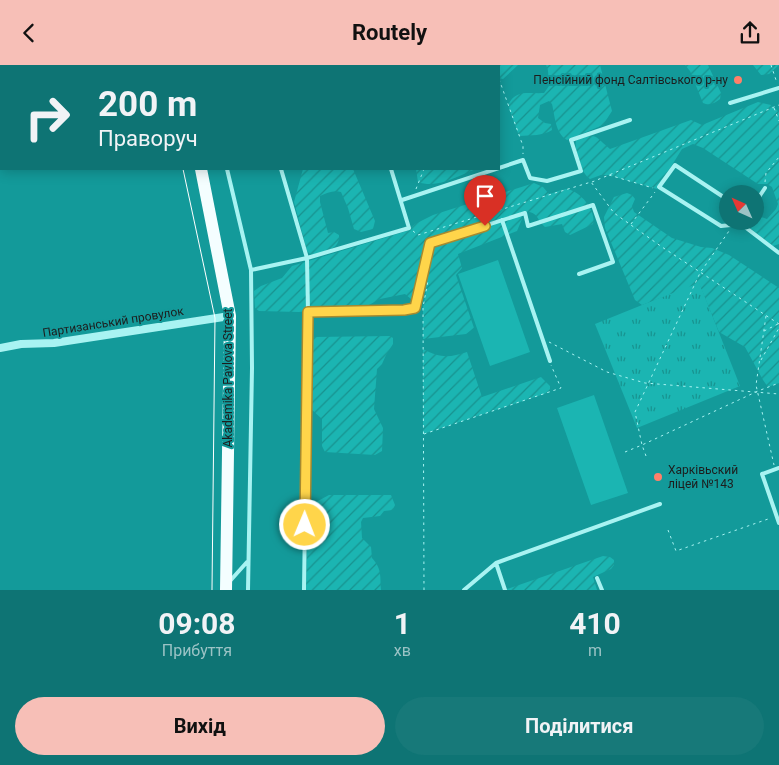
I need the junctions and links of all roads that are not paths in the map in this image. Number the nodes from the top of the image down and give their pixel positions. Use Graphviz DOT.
graph roads {
  1 [pos="779,89"];
  2 [pos="730,103"];
  3 [pos="630,120"];
  4 [pos="500,168"];
  5 [pos="201,170"];
  6 [pos="227,170"];
  7 [pos="281,170"];
  8 [pos="391,170"];
  9 [pos="494,170"];
  10 [pos="719,194"];
  11 [pos="402,200"];
  12 [pos="502,220"];
  13 [pos="719,225"];
  14 [pos="751,230"];
  15 [pos="779,253"];
  16 [pos="307,259"];
  17 [pos="251,270"];
  18 [pos="579,273"];
  19 [pos="308,312"];
  20 [pos="230,317"];
  21 [pos="0,349"];
  22 [pos="550,361"];
  23 [pos="777,469"];
  24 [pos="660,504"];
  25 [pos="779,523"];
  26 [pos="248,561"];
  27 [pos="496,563"];
  28 [pos="598,578"];
  29 [pos="226,587"];
  30 [pos="248,590"];
  31 [pos="304,590"];
  32 [pos="464,590"];
  33 [pos="506,590"];
  34 [pos="602,590"];
  1 -- 2 [label="lane"];
  3 -- 4 [label="lane"];
  5 -- 20 [label="main road, Akademika Pavlova Street"];
  6 -- 17 [label="lane"];
  7 -- 16 [label="lane"];
  8 -- 11 [label="lane"];
  9 -- 11 [label="lane"];
  10 -- 13 [label="lane"];
  11 -- 16 [label="lane"];
  12 -- 18 [label="lane"];
  12 -- 19 [label="lane"];
  12 -- 22 [label="lane"];
  14 -- 15 [label="lane"];
  16 -- 17 [label="lane"];
  16 -- 19 [label="lane"];
  17 -- 26 [label="lane"];
  19 -- 31 [label="lane"];
  20 -- 21 [label="street, Партизанський провулок"];
  20 -- 29 [label="main road, Akademika Pavlova Street"];
  23 -- 25 [label="lane"];
  24 -- 27 [label="lane"];
  26 -- 29 [label="lane"];
  26 -- 30 [label="lane"];
  27 -- 32 [label="lane"];
  27 -- 33 [label="lane"];
  28 -- 34 [label="lane"];
}
